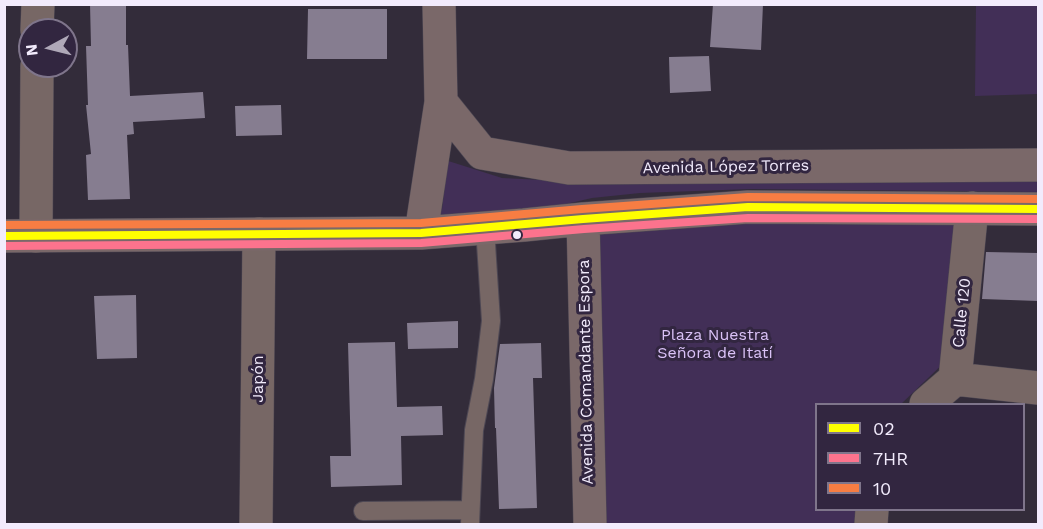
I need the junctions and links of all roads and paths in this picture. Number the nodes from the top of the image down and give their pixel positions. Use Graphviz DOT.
graph roads {
  1 [pos="439,4"];
  2 [pos="36,78"];
  3 [pos="441,102"];
  4 [pos="1038,165"];
  5 [pos="972,208"];
  6 [pos="1038,209"];
  7 [pos="583,219"];
  8 [pos="485,228"];
  9 [pos="422,233"];
  10 [pos="259,234"];
  11 [pos="20,236"];
  12 [pos="955,379"];
  13 [pos="1038,388"];
  14 [pos="928,403"];
  15 [pos="363,511"];
  16 [pos="470,517"];
  17 [pos="256,525"];
  18 [pos="590,525"];
  1 -- 3 [label="main road"];
  2 -- 11 [label="street"];
  3 -- 4 [label="main road, Avenida López Torres"];
  3 -- 9 [label="main road"];
  5 -- 6 [label="main road"];
  5 -- 7 [label="main road"];
  5 -- 12 [label="street, Calle 120"];
  7 -- 8 [label="main road"];
  7 -- 18 [label="main road, Avenida Comandante Espora"];
  8 -- 9 [label="main road"];
  8 -- 16 [label="lane"];
  9 -- 10 [label="main road"];
  10 -- 11 [label="main road"];
  10 -- 17 [label="street, Japón"];
  12 -- 13 [label="street"];
  12 -- 14 [label="street"];
  15 -- 16 [label="lane"];
}
